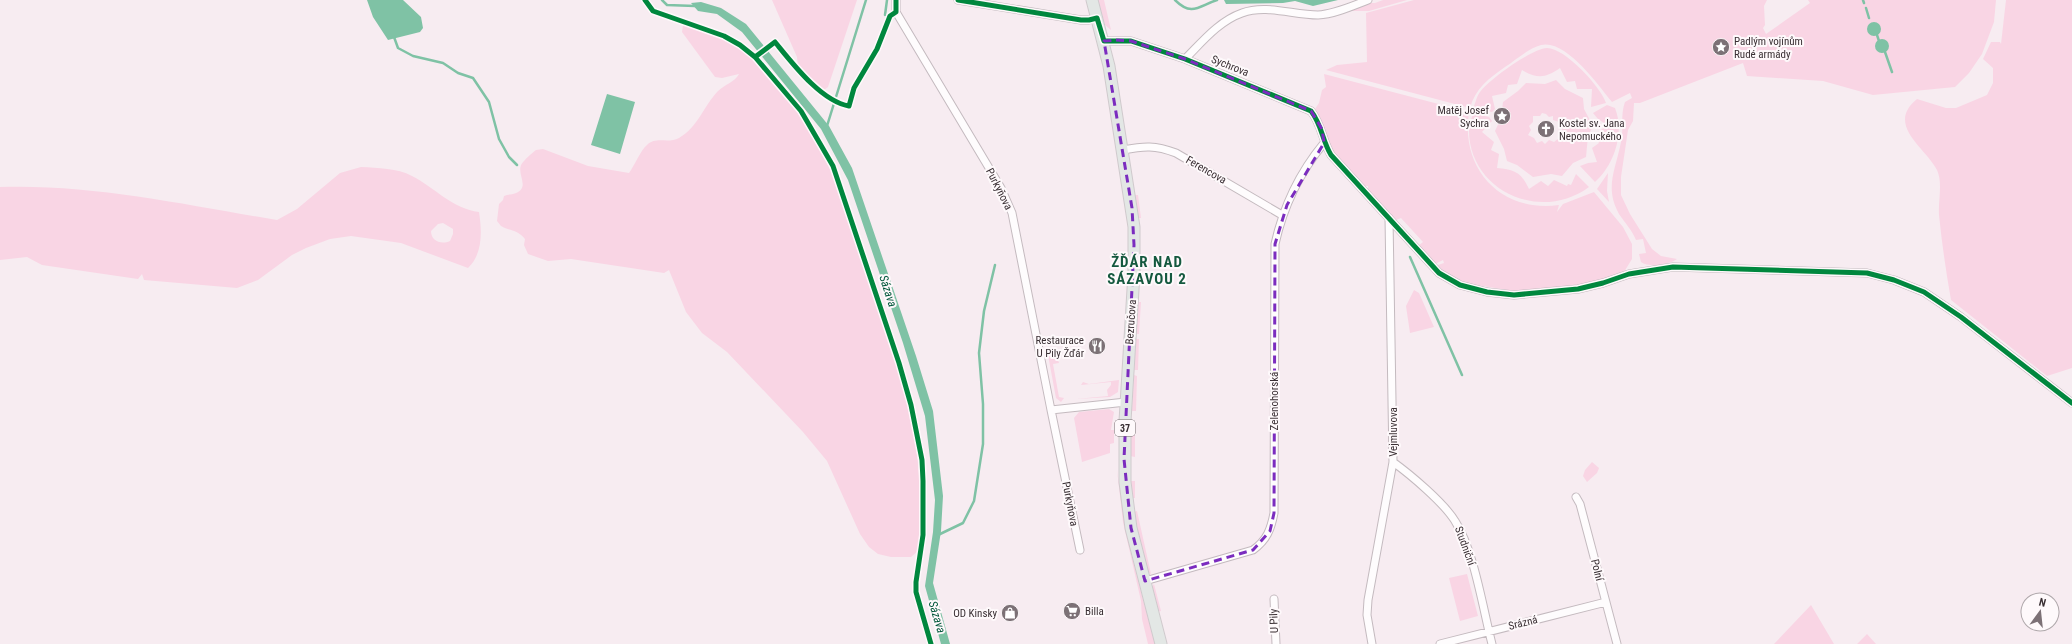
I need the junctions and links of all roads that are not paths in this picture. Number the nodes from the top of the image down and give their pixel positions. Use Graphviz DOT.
graph roads {
  1 [pos="896,0"];
  2 [pos="958,0"];
  3 [pos="1092,0"];
  4 [pos="1368,0"];
  5 [pos="1097,18"];
  6 [pos="1104,41"];
  7 [pos="1185,59"];
  8 [pos="1324,143"];
  9 [pos="1123,150"];
  10 [pos="1282,215"];
  11 [pos="1389,218"];
  12 [pos="1126,402"];
  13 [pos="2072,403"];
  14 [pos="1051,410"];
  15 [pos="1393,462"];
  16 [pos="1576,497"];
  17 [pos="1080,550"];
  18 [pos="1145,581"];
  19 [pos="1274,599"];
  20 [pos="1606,602"];
  21 [pos="1489,632"];
  22 [pos="1161,644"];
  23 [pos="1276,644"];
  24 [pos="1372,644"];
  25 [pos="1440,644"];
  26 [pos="1492,644"];
  27 [pos="1617,644"];
  1 -- 14 [label="street, Purkyňova"];
  2 -- 5 [label="street"];
  3 -- 5 [label="main road, Bezručova / 37"];
  4 -- 7 [label="street, Sychrova"];
  5 -- 6 [label="main road, Bezručova / 37"];
  6 -- 7 [label="street, Sychrova"];
  6 -- 9 [label="main road, Bezručova / 37"];
  7 -- 8 [label="street, Sychrova"];
  8 -- 10 [label="street, Zelenohorská"];
  8 -- 11 [label="street, Sychrova"];
  9 -- 10 [label="street, Ferencova"];
  9 -- 12 [label="main road, Bezručova / 37"];
  10 -- 18 [label="street, Zelenohorská"];
  11 -- 13 [label="street, Sychrova"];
  11 -- 15 [label="street, Vejmluvova"];
  12 -- 14 [label="street"];
  12 -- 18 [label="main road, Bezručova / 37"];
  14 -- 17 [label="street, Purkyňova"];
  15 -- 21 [label="street, Studniční"];
  15 -- 24 [label="street, Vejmluvova"];
  16 -- 20 [label="street, Polní"];
  18 -- 22 [label="main road, Bezručova / 37"];
  19 -- 23 [label="street, U Pily"];
  20 -- 21 [label="street, Srázná"];
  20 -- 27 [label="street, Polní"];
  21 -- 25 [label="street, Srázná"];
  21 -- 26 [label="street, Studniční"];
}
